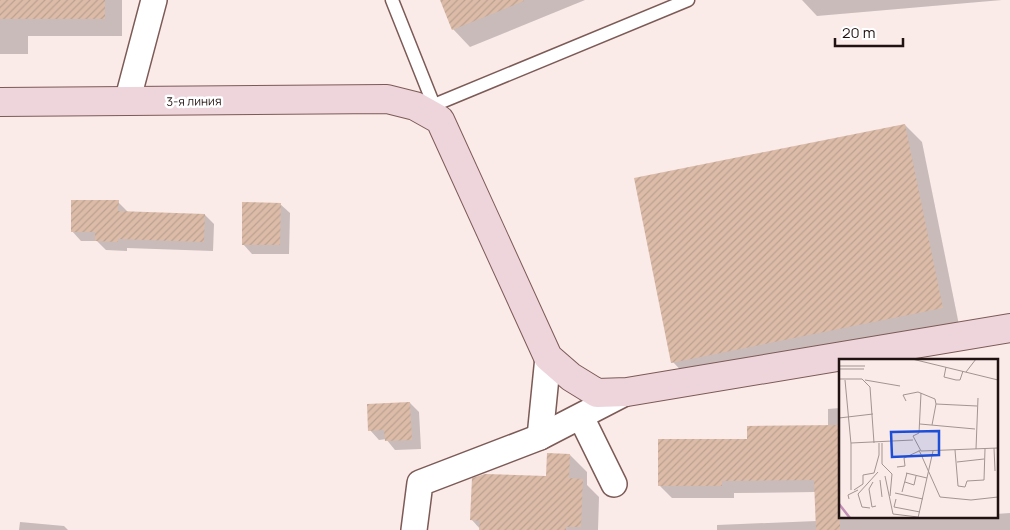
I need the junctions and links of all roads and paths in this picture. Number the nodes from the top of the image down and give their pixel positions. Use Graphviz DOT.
graph roads {
  1 [pos="154,0"];
  2 [pos="392,0"];
  3 [pos="688,0"];
  4 [pos="0,102"];
  5 [pos="127,102"];
  6 [pos="437,113"];
  7 [pos="1010,328"];
  8 [pos="548,357"];
  9 [pos="627,392"];
  10 [pos="581,416"];
  11 [pos="540,437"];
  12 [pos="614,484"];
  13 [pos="414,530"];
  1 -- 5 [label="street"];
  2 -- 6 [label="lane"];
  3 -- 6 [label="lane"];
  4 -- 5 [label="street, 3-я линия"];
  5 -- 6 [label="street, 3-я линия"];
  6 -- 8 [label="street"];
  7 -- 9 [label="street"];
  8 -- 9 [label="street"];
  8 -- 11 [label="street"];
  9 -- 10 [label="street"];
  10 -- 11 [label="street"];
  10 -- 12 [label="street"];
  11 -- 13 [label="street"];
}
